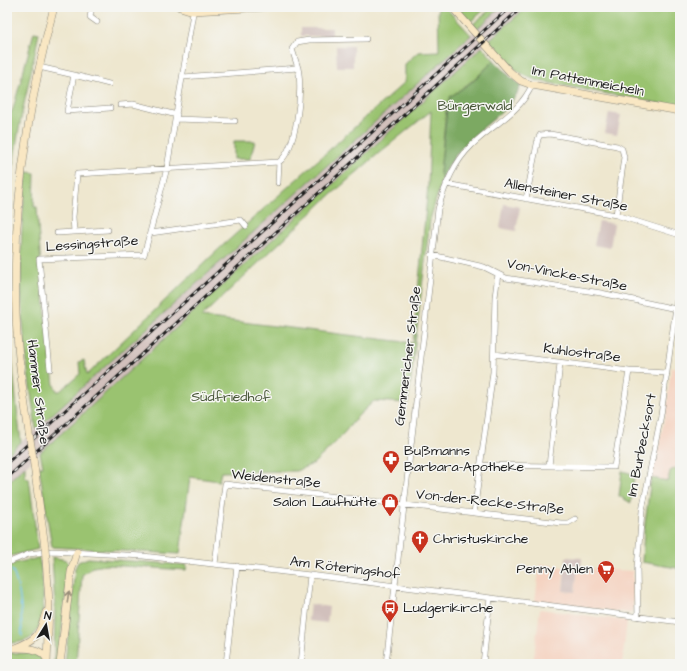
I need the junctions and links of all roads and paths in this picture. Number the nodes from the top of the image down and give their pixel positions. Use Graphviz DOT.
graph roads {
  1 [pos="54,7"];
  2 [pos="92,7"];
  3 [pos="180,7"];
  4 [pos="265,7"];
  5 [pos="452,7"];
  6 [pos="193,9"];
  7 [pos="97,22"];
  8 [pos="366,39"];
  9 [pos="39,67"];
  10 [pos="298,68"];
  11 [pos="74,75"];
  12 [pos="183,76"];
  13 [pos="109,84"];
  14 [pos="532,85"];
  15 [pos="120,105"];
  16 [pos="110,108"];
  17 [pos="680,111"];
  18 [pos="176,117"];
  19 [pos="235,121"];
  20 [pos="279,162"];
  21 [pos="167,168"];
  22 [pos="278,183"];
  23 [pos="446,184"];
  24 [pos="526,199"];
  25 [pos="616,216"];
  26 [pos="246,226"];
  27 [pos="108,230"];
  28 [pos="74,232"];
  29 [pos="57,233"];
  30 [pos="150,233"];
  31 [pos="680,235"];
  32 [pos="432,255"];
  33 [pos="498,274"];
  34 [pos="680,278"];
  35 [pos="676,310"];
  36 [pos="673,328"];
  37 [pos="680,329"];
  38 [pos="494,354"];
  39 [pos="560,363"];
  40 [pos="50,369"];
  41 [pos="629,371"];
  42 [pos="667,373"];
  43 [pos="480,465"];
  44 [pos="549,466"];
  45 [pos="403,506"];
  46 [pos="474,513"];
  47 [pos="575,519"];
  48 [pos="77,552"];
  49 [pos="7,563"];
  50 [pos="215,564"];
  51 [pos="237,566"];
  52 [pos="310,575"];
  53 [pos="394,586"];
  54 [pos="490,598"];
  55 [pos="49,602"];
  56 [pos="638,617"];
  57 [pos="680,622"];
  58 [pos="11,648"];
  59 [pos="47,662"];
  60 [pos="60,664"];
  61 [pos="226,664"];
  62 [pos="301,664"];
  63 [pos="386,664"];
  64 [pos="483,664"];
  1 -- 9 [label="main road, Hammer Straße"];
  2 -- 7 [label="street"];
  3 -- 6 [label="main road"];
  4 -- 6 [label="main road"];
  5 -- 14 [label="main road, Im Pattenmeicheln"];
  6 -- 12 [label="street, Lessingstraße"];
  8 -- 10 [label="street"];
  9 -- 11 [label="street"];
  9 -- 55 [label="main road, Hammer Straße, bridge"];
  10 -- 12 [label="street"];
  10 -- 20 [label="street"];
  11 -- 13 [label="street"];
  11 -- 16 [label="street"];
  12 -- 18 [label="street, Lessingstraße"];
  14 -- 17 [label="main road, Im Pattenmeicheln"];
  14 -- 23 [label="street, Gemmericher Straße"];
  15 -- 18 [label="street"];
  18 -- 19 [label="street"];
  18 -- 21 [label="street, Lessingstraße"];
  20 -- 21 [label="street"];
  20 -- 22 [label="street"];
  21 -- 28 [label="street"];
  21 -- 30 [label="street, Lessingstraße"];
  23 -- 24 [label="street, Allensteiner Straße"];
  23 -- 32 [label="street, Gemmericher Straße"];
  24 -- 25 [label="street, Allensteiner Straße"];
  24 -- 25 [label="street"];
  25 -- 31 [label="street, Allensteiner Straße"];
  26 -- 30 [label="street"];
  27 -- 28 [label="street"];
  28 -- 29 [label="street"];
  30 -- 40 [label="street, Lessingstraße"];
  32 -- 33 [label="street, Von-Vincke-Straße"];
  32 -- 45 [label="street, Gemmericher Straße"];
  33 -- 35 [label="street, Von-Vincke-Straße"];
  33 -- 38 [label="street"];
  34 -- 35 [label="street, Im Burbecksort"];
  35 -- 36 [label="street, Im Burbecksort"];
  36 -- 37 [label="street"];
  36 -- 42 [label="street, Im Burbecksort"];
  38 -- 39 [label="street, Kuhlostraße"];
  38 -- 43 [label="street"];
  39 -- 41 [label="street, Kuhlostraße"];
  39 -- 44 [label="street"];
  41 -- 42 [label="street, Kuhlostraße"];
  41 -- 44 [label="street"];
  42 -- 56 [label="street, Im Burbecksort"];
  43 -- 44 [label="street"];
  43 -- 46 [label="street"];
  45 -- 46 [label="street, Von-der-Recke-Straße"];
  45 -- 50 [label="street, Weidenstraße"];
  45 -- 53 [label="street, Gemmericher Straße"];
  46 -- 47 [label="street, Von-der-Recke-Straße"];
  48 -- 49 [label="street, Am Röteringshof"];
  48 -- 50 [label="street, Am Röteringshof"];
  60 -- 48 [label="main road, one-way"];
  50 -- 51 [label="street, Am Röteringshof"];
  51 -- 52 [label="street, Am Röteringshof"];
  51 -- 61 [label="street"];
  52 -- 53 [label="street, Am Röteringshof"];
  52 -- 62 [label="street"];
  53 -- 54 [label="street, Am Röteringshof"];
  53 -- 63 [label="street, Gemmericher Straße"];
  54 -- 56 [label="street, Am Röteringshof"];
  54 -- 64 [label="street"];
  55 -- 58 [label="main road"];
  55 -- 59 [label="main road, Hammer Straße"];
  56 -- 57 [label="street, Am Röteringshof"];
  58 -- 59 [label="main road"];
}
